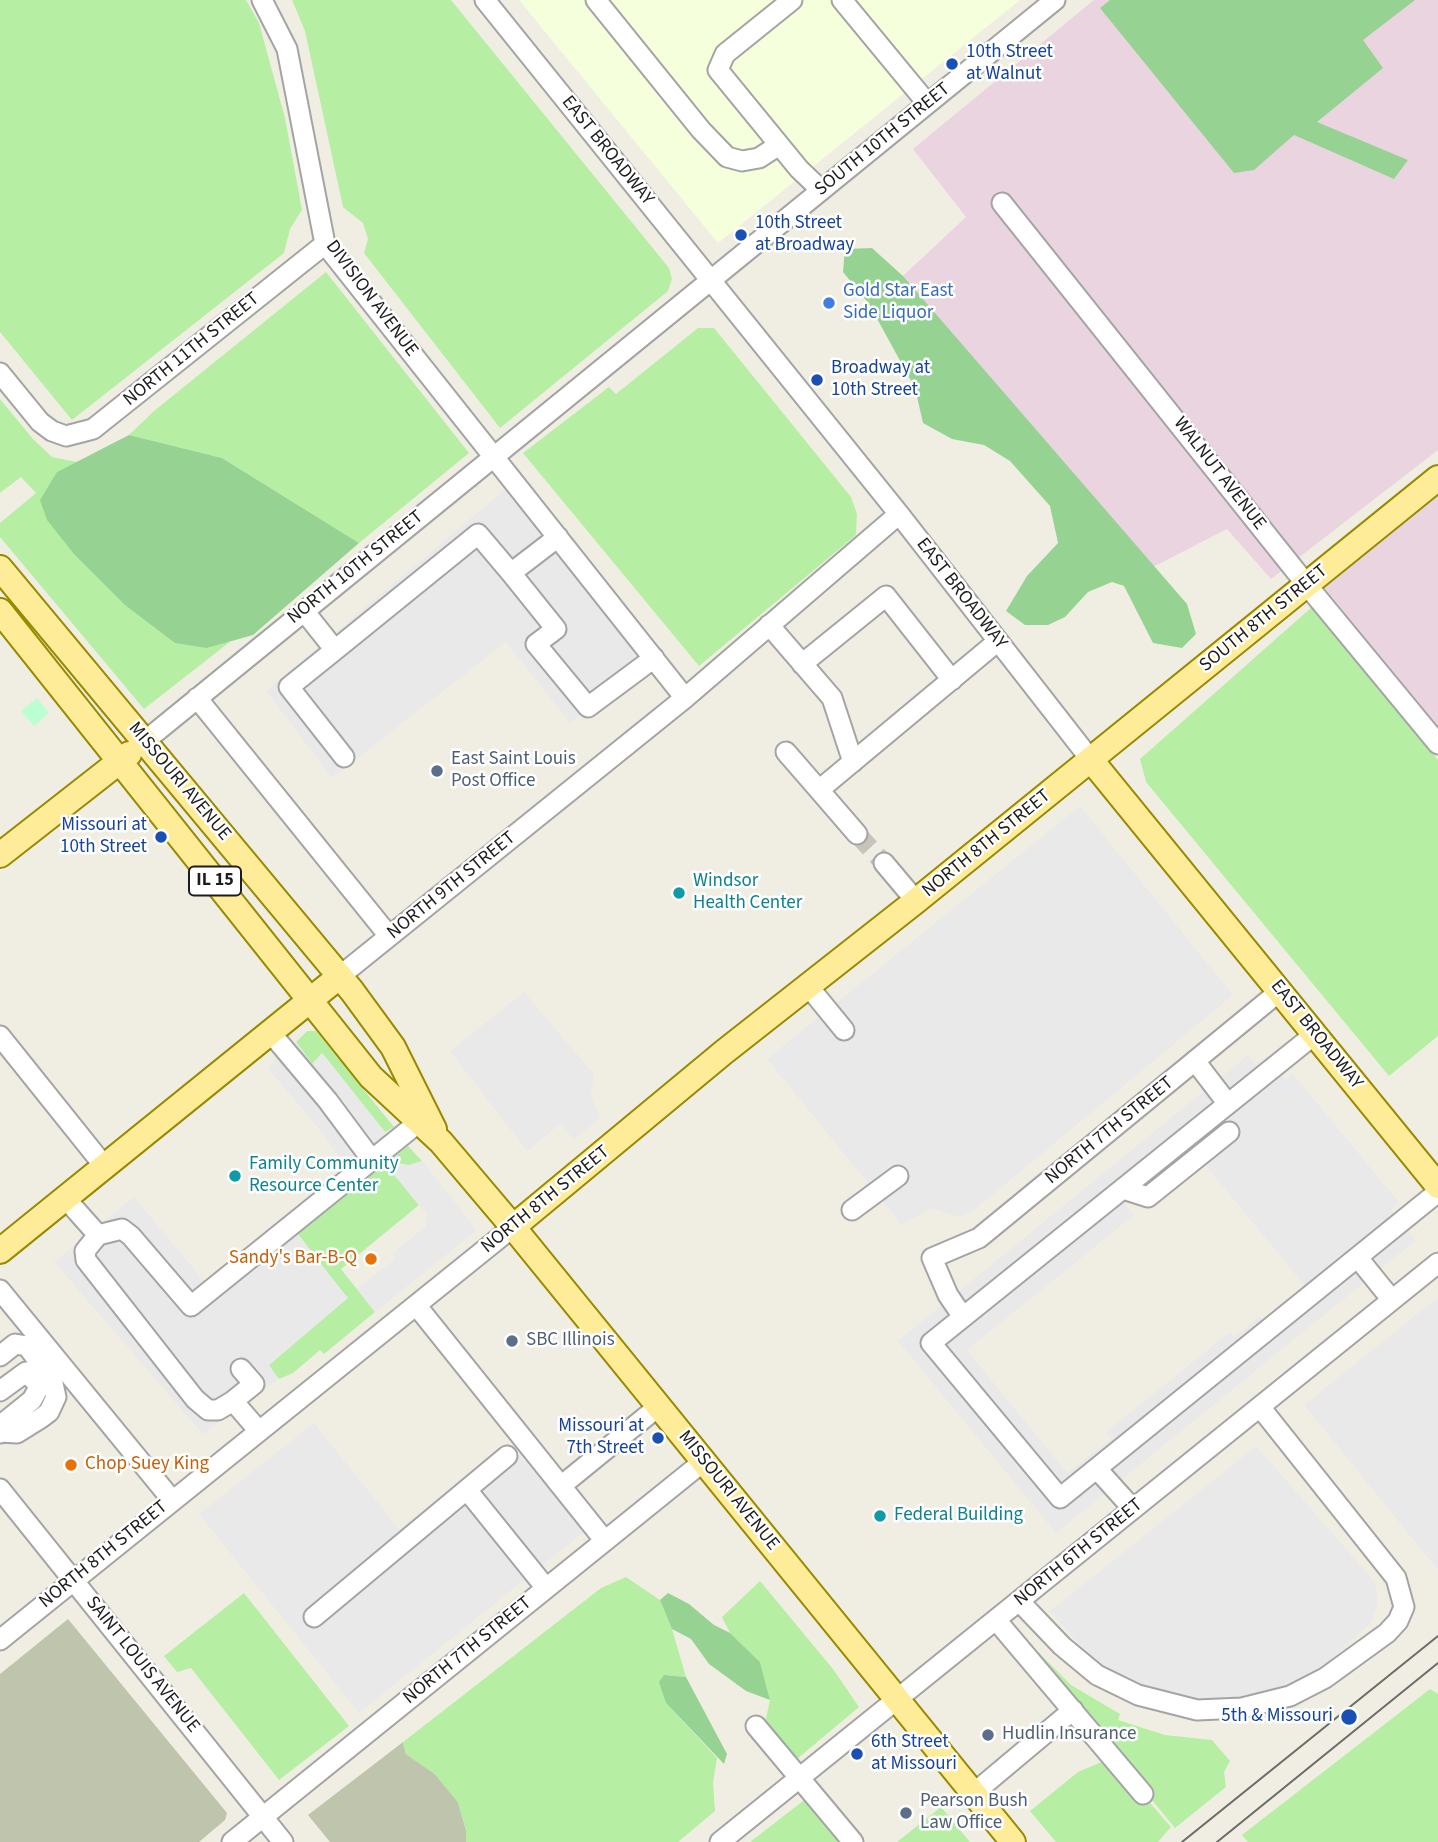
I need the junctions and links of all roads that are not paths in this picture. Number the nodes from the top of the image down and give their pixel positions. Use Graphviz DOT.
graph roads {
  1 [pos="262,0"];
  2 [pos="485,0"];
  3 [pos="596,0"];
  4 [pos="792,0"];
  5 [pos="842,0"];
  6 [pos="1055,0"];
  7 [pos="926,103"];
  8 [pos="779,145"];
  9 [pos="821,190"];
  10 [pos="1002,202"];
  11 [pos="325,244"];
  12 [pos="711,281"];
  13 [pos="0,373"];
  14 [pos="492,456"];
  15 [pos="1438,478"];
  16 [pos="898,514"];
  17 [pos="558,537"];
  18 [pos="0,568"];
  19 [pos="511,573"];
  20 [pos="1306,584"];
  21 [pos="0,611"];
  22 [pos="304,611"];
  23 [pos="769,625"];
  24 [pos="998,641"];
  25 [pos="335,650"];
  26 [pos="654,659"];
  27 [pos="802,664"];
  28 [pos="952,680"];
  29 [pos="197,698"];
  30 [pos="685,698"];
  31 [pos="145,741"];
  32 [pos="1438,744"];
  33 [pos="786,752"];
  34 [pos="344,757"];
  35 [pos="1091,760"];
  36 [pos="853,762"];
  37 [pos="118,763"];
  38 [pos="819,790"];
  39 [pos="857,834"];
  40 [pos="0,855"];
  41 [pos="884,863"];
  42 [pos="916,901"];
  43 [pos="389,936"];
  44 [pos="340,976"];
  45 [pos="808,986"];
  46 [pos="1280,991"];
  47 [pos="312,999"];
  48 [pos="844,1030"];
  49 [pos="270,1032"];
  50 [pos="1315,1034"];
  51 [pos="0,1036"];
  52 [pos="1195,1061"];
  53 [pos="1228,1104"];
  54 [pos="419,1122"];
  55 [pos="1229,1132"];
  56 [pos="441,1142"];
  57 [pos="372,1160"];
  58 [pos="105,1167"];
  59 [pos="898,1176"];
  60 [pos="1438,1186"];
  61 [pos="1123,1189"];
  62 [pos="1438,1192"];
  63 [pos="66,1199"];
  64 [pos="852,1210"];
  65 [pos="513,1227"];
  66 [pos="98,1235"];
  67 [pos="0,1251"];
  68 [pos="1358,1258"];
  69 [pos="1438,1263"];
  70 [pos="0,1290"];
  71 [pos="1392,1300"];
  72 [pos="416,1305"];
  73 [pos="963,1317"];
  74 [pos="0,1356"];
  75 [pos="241,1369"];
  76 [pos="0,1391"];
  77 [pos="233,1401"];
  78 [pos="659,1406"];
  79 [pos="1260,1407"];
  80 [pos="259,1431"];
  81 [pos="0,1432"];
  82 [pos="507,1456"];
  83 [pos="704,1461"];
  84 [pos="1097,1469"];
  85 [pos="561,1486"];
  86 [pos="0,1489"];
  87 [pos="467,1490"];
  88 [pos="172,1500"];
  89 [pos="1133,1509"];
  90 [pos="605,1541"];
  91 [pos="73,1579"];
  92 [pos="546,1588"];
  93 [pos="1019,1601"];
  94 [pos="313,1617"];
  95 [pos="996,1619"];
  96 [pos="0,1640"];
  97 [pos="897,1699"];
  98 [pos="1073,1710"];
  99 [pos="756,1726"];
  100 [pos="800,1778"];
  101 [pos="974,1793"];
  102 [pos="1143,1794"];
  103 [pos="263,1817"];
  104 [pos="232,1842"];
  105 [pos="283,1842"];
  106 [pos="720,1842"];
  107 [pos="853,1842"];
  108 [pos="1013,1842"];
  1 -- 11 [label="street, DIVISION AVENUE"];
  2 -- 12 [label="street, EAST BROADWAY"];
  3 -- 8 [label="street"];
  4 -- 8 [label="street"];
  5 -- 7 [label="street"];
  6 -- 7 [label="street, SOUTH 10TH STREET"];
  7 -- 9 [label="street, SOUTH 10TH STREET"];
  8 -- 9 [label="street"];
  9 -- 12 [label="street, SOUTH 10TH STREET"];
  10 -- 20 [label="street, WALNUT AVENUE"];
  11 -- 13 [label="street, NORTH 11TH STREET"];
  11 -- 14 [label="street, DIVISION AVENUE"];
  12 -- 14 [label="street, NORTH 10TH STREET"];
  12 -- 16 [label="street, EAST BROADWAY"];
  14 -- 17 [label="street, DIVISION AVENUE"];
  14 -- 22 [label="street, NORTH 10TH STREET"];
  15 -- 20 [label="main road, SOUTH 8TH STREET"];
  16 -- 23 [label="street, NORTH 9TH STREET"];
  16 -- 24 [label="street, EAST BROADWAY"];
  17 -- 19 [label="street"];
  17 -- 26 [label="street, DIVISION AVENUE"];
  18 -- 31 [label="main road, MISSOURI AVENUE"];
  19 -- 25 [label="street"];
  19 -- 26 [label="street"];
  20 -- 32 [label="street, WALNUT AVENUE"];
  20 -- 35 [label="main road, SOUTH 8TH STREET"];
  21 -- 37 [label="main road, MISSOURI AVENUE / IL 15"];
  22 -- 25 [label="street"];
  22 -- 29 [label="street, NORTH 10TH STREET"];
  23 -- 27 [label="street"];
  23 -- 30 [label="street, NORTH 9TH STREET"];
  24 -- 28 [label="street"];
  24 -- 35 [label="street, EAST BROADWAY"];
  25 -- 34 [label="street"];
  26 -- 30 [label="street, DIVISION AVENUE"];
  27 -- 28 [label="street"];
  27 -- 36 [label="street"];
  28 -- 36 [label="street"];
  29 -- 31 [label="street, NORTH 10TH STREET"];
  29 -- 43 [label="street"];
  30 -- 43 [label="street, NORTH 9TH STREET"];
  31 -- 37 [label="main road, NORTH 10TH STREET"];
  31 -- 44 [label="main road, MISSOURI AVENUE"];
  33 -- 38 [label="street"];
  35 -- 42 [label="main road, NORTH 8TH STREET"];
  35 -- 46 [label="main road, EAST BROADWAY"];
  36 -- 38 [label="street"];
  37 -- 40 [label="main road, NORTH 10TH STREET"];
  37 -- 47 [label="main road, MISSOURI AVENUE / IL 15"];
  38 -- 39 [label="street"];
  41 -- 42 [label="street"];
  42 -- 45 [label="main road, NORTH 8TH STREET"];
  43 -- 44 [label="street, NORTH 9TH STREET"];
  44 -- 47 [label="main road, NORTH 9TH STREET"];
  44 -- 56 [label="main road, MISSOURI AVENUE"];
  45 -- 48 [label="street"];
  45 -- 65 [label="main road, NORTH 8TH STREET"];
  46 -- 50 [label="main road, EAST BROADWAY"];
  46 -- 52 [label="street, NORTH 7TH STREET"];
  47 -- 49 [label="main road, NORTH 9TH STREET"];
  47 -- 54 [label="main road, MISSOURI AVENUE"];
  49 -- 57 [label="street"];
  49 -- 58 [label="main road, NORTH 9TH STREET"];
  50 -- 53 [label="street"];
  50 -- 60 [label="main road, EAST BROADWAY"];
  51 -- 58 [label="street"];
  52 -- 53 [label="street"];
  52 -- 73 [label="street, NORTH 7TH STREET"];
  53 -- 61 [label="street"];
  54 -- 56 [label="main road, MISSOURI AVENUE"];
  54 -- 57 [label="street"];
  55 -- 61 [label="street"];
  56 -- 65 [label="main road, MISSOURI AVENUE"];
  57 -- 66 [label="street"];
  58 -- 63 [label="main road, NORTH 9TH STREET"];
  59 -- 64 [label="street"];
  61 -- 73 [label="street"];
  62 -- 68 [label="street"];
  63 -- 66 [label="street"];
  63 -- 67 [label="main road, NORTH 9TH STREET"];
  65 -- 72 [label="street, NORTH 8TH STREET"];
  65 -- 78 [label="main road, MISSOURI AVENUE"];
  66 -- 77 [label="street"];
  68 -- 71 [label="street"];
  68 -- 84 [label="street"];
  69 -- 71 [label="street, NORTH 6TH STREET"];
  70 -- 88 [label="street"];
  71 -- 79 [label="street, NORTH 6TH STREET"];
  72 -- 80 [label="street, NORTH 8TH STREET"];
  72 -- 85 [label="street"];
  73 -- 84 [label="street"];
  74 -- 81 [label="street"];
  75 -- 77 [label="street"];
  76 -- 81 [label="street"];
  77 -- 80 [label="street"];
  78 -- 83 [label="main road, MISSOURI AVENUE"];
  78 -- 85 [label="street"];
  79 -- 89 [label="street, NORTH 6TH STREET"];
  79 -- 93 [label="street"];
  80 -- 88 [label="street, NORTH 8TH STREET"];
  82 -- 87 [label="street"];
  83 -- 90 [label="street, NORTH 7TH STREET"];
  83 -- 97 [label="main road, MISSOURI AVENUE"];
  84 -- 89 [label="street"];
  85 -- 90 [label="street"];
  86 -- 91 [label="street, SAINT LOUIS AVENUE"];
  87 -- 92 [label="street"];
  87 -- 94 [label="street"];
  88 -- 91 [label="street, NORTH 8TH STREET"];
  89 -- 93 [label="street, NORTH 6TH STREET"];
  90 -- 92 [label="street, NORTH 7TH STREET"];
  91 -- 96 [label="street, NORTH 8TH STREET"];
  91 -- 103 [label="street, SAINT LOUIS AVENUE"];
  92 -- 103 [label="street, NORTH 7TH STREET"];
  93 -- 95 [label="street, NORTH 6TH STREET"];
  95 -- 97 [label="street, NORTH 6TH STREET"];
  95 -- 98 [label="street"];
  97 -- 100 [label="street, NORTH 6TH STREET"];
  97 -- 101 [label="main road, MISSOURI AVENUE"];
  98 -- 101 [label="street"];
  98 -- 102 [label="street"];
  99 -- 100 [label="street"];
  100 -- 106 [label="street, NORTH 6TH STREET"];
  100 -- 107 [label="street"];
  101 -- 108 [label="main road, MISSOURI AVENUE"];
  103 -- 104 [label="street, NORTH 7TH STREET"];
  103 -- 105 [label="street, SAINT LOUIS AVENUE"];
}
